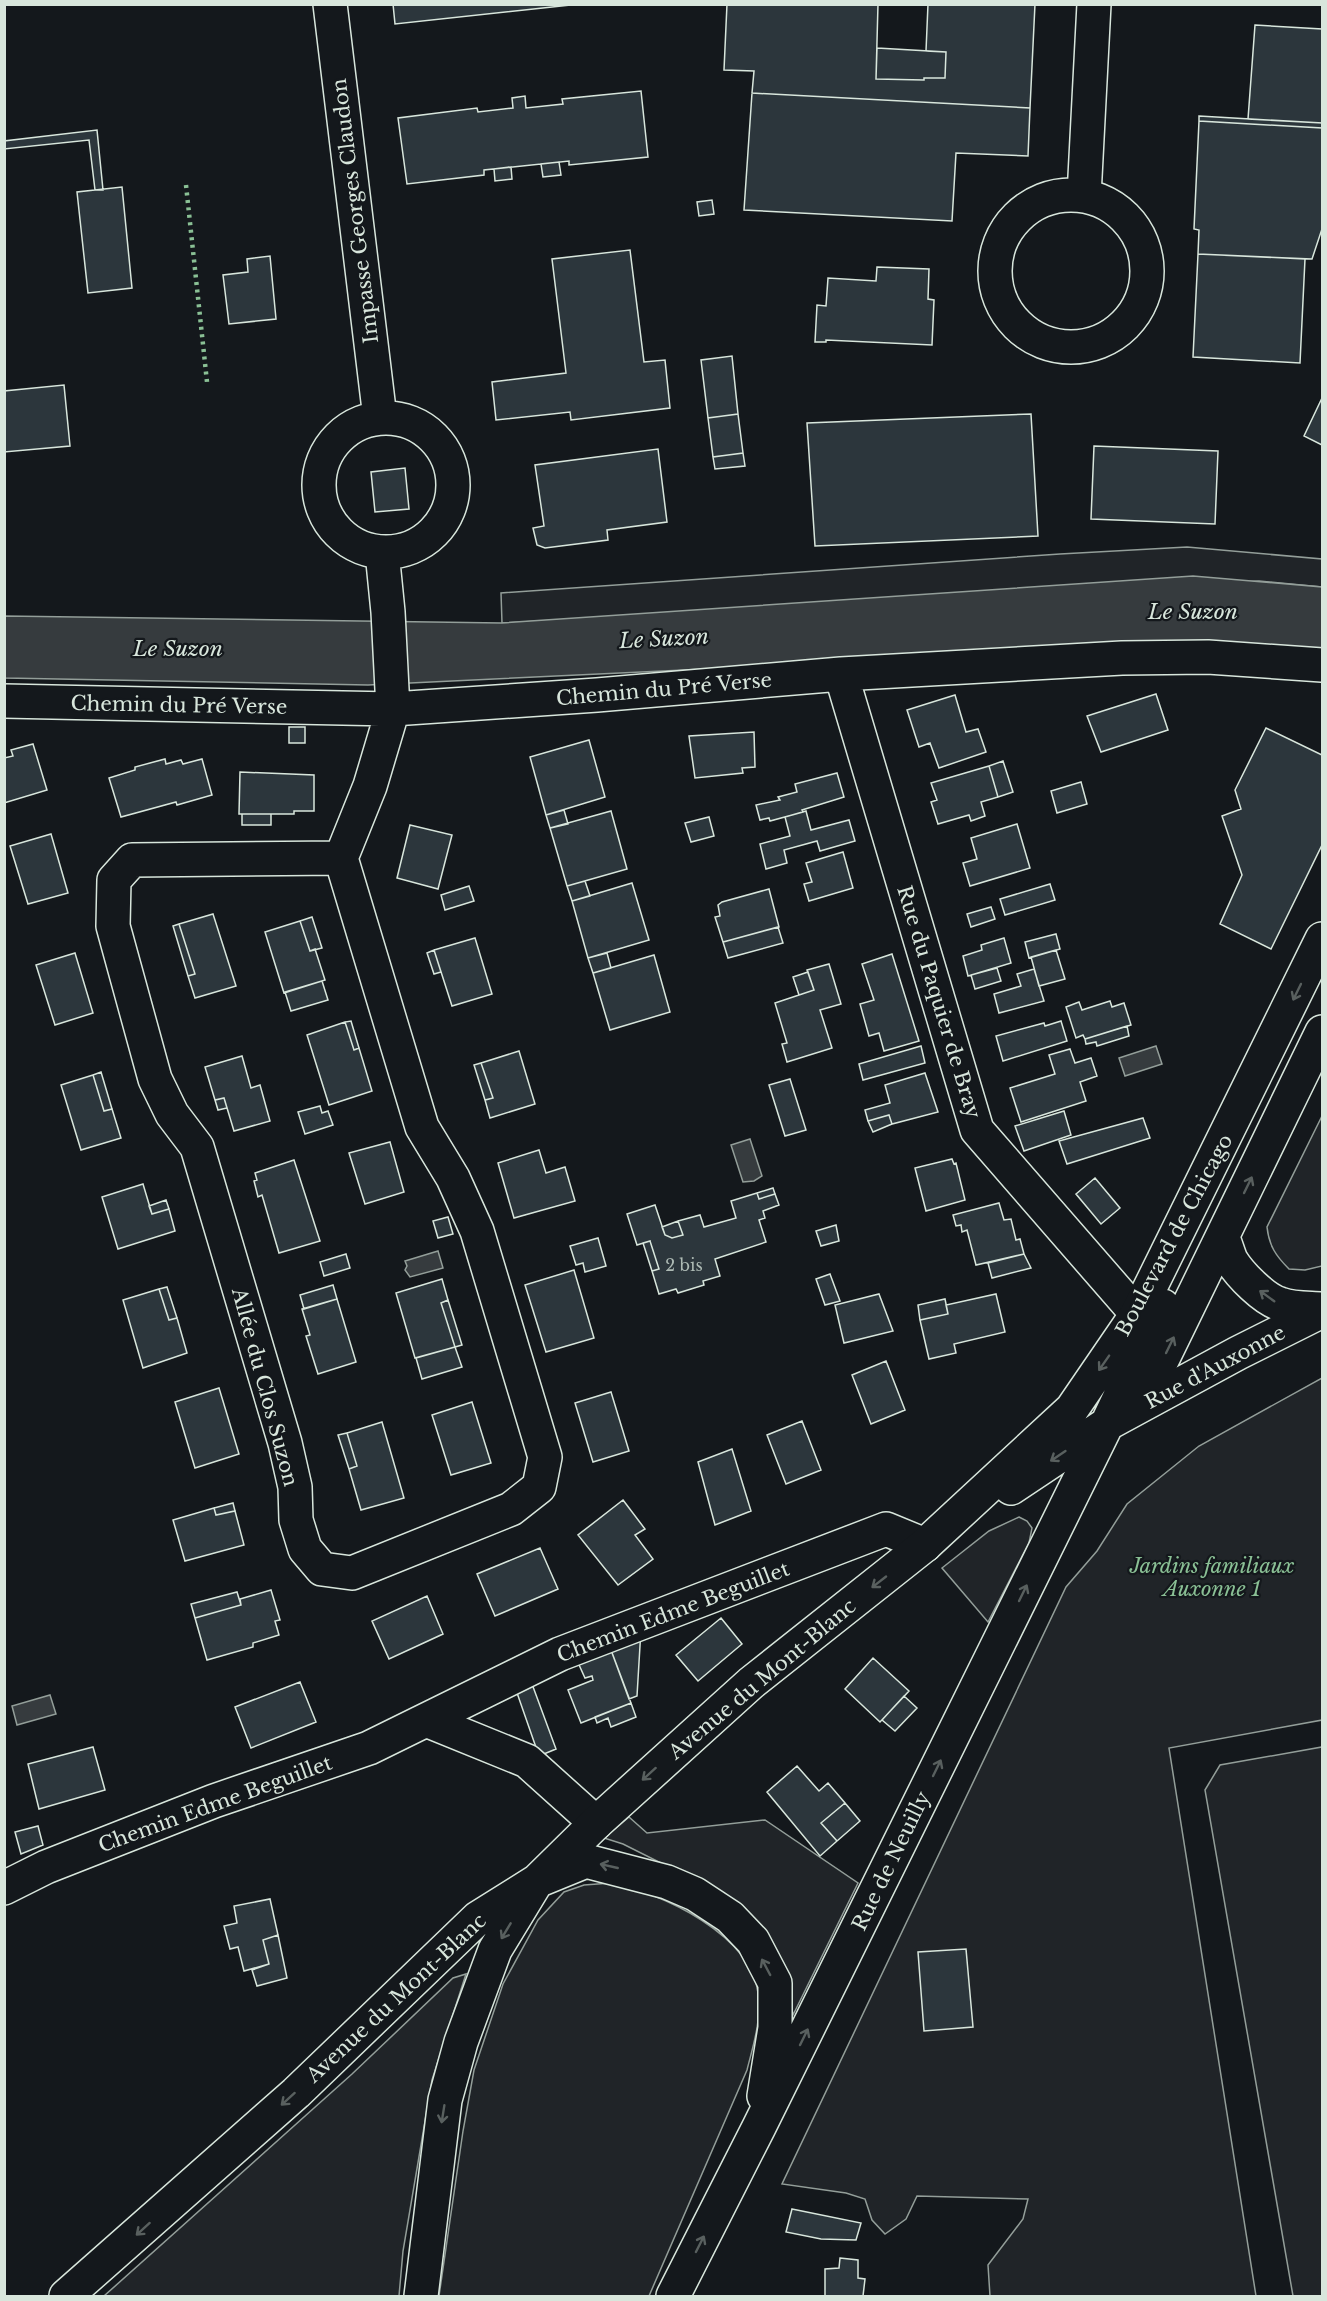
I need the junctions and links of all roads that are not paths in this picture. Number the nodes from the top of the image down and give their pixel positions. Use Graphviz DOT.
graph roads {
  1 [pos="330,4"];
  2 [pos="1094,4"];
  3 [pos="1084,196"];
  4 [pos="380,418"];
  5 [pos="382,552"];
  6 [pos="1323,665"];
  7 [pos="841,674"];
  8 [pos="4,701"];
  9 [pos="393,709"];
  10 [pos="341,858"];
  11 [pos="1323,939"];
  12 [pos="1323,1032"];
  13 [pos="1210,1167"];
  14 [pos="1223,1238"];
  15 [pos="1323,1310"];
  16 [pos="1137,1314"];
  17 [pos="1107,1424"];
  18 [pos="925,1545"];
  19 [pos="426,1720"];
  20 [pos="596,1822"];
  21 [pos="537,1881"];
  22 [pos="4,1888"];
  23 [pos="759,2127"];
  24 [pos="66,2296"];
  25 [pos="421,2296"];
  26 [pos="673,2296"];
  1 -- 4 [label="street, Impasse Georges Claudon"];
  2 -- 3 [label="street"];
  3 -- 3 [label="street"];
  4 -- 5 [label="street"];
  4 -- 5 [label="street"];
  5 -- 9 [label="street"];
  6 -- 7 [label="street, Chemin du Pré Verse"];
  7 -- 9 [label="street, Chemin du Pré Verse"];
  7 -- 16 [label="street, Rue du Paquier de Bray"];
  8 -- 9 [label="street, Chemin du Pré Verse"];
  9 -- 10 [label="street"];
  10 -- 10 [label="street, Allée du Clos Suzon"];
  11 -- 13 [label="street, Boulevard de Chicago, one-way"];
  14 -- 12 [label="street, Boulevard de Chicago, one-way"];
  13 -- 16 [label="street, Boulevard de Chicago"];
  13 -- 17 [label="street"];
  15 -- 14 [label="street, one-way"];
  17 -- 14 [label="street, Boulevard de Chicago, one-way"];
  15 -- 17 [label="street, Rue d'Auxonne"];
  16 -- 18 [label="street, Boulevard de Chicago, one-way"];
  17 -- 18 [label="street, one-way"];
  23 -- 17 [label="street, Rue de Neuilly, one-way"];
  18 -- 19 [label="street, Chemin Edme Beguillet"];
  18 -- 20 [label="street, Avenue du Mont-Blanc, one-way"];
  19 -- 20 [label="street"];
  19 -- 22 [label="street, Chemin Edme Beguillet"];
  20 -- 21 [label="street, Avenue du Mont-Blanc"];
  23 -- 21 [label="street, one-way"];
  21 -- 24 [label="street, Avenue du Mont-Blanc, one-way"];
  21 -- 25 [label="street, one-way"];
  26 -- 23 [label="street, Rue de Neuilly, one-way"];
}
